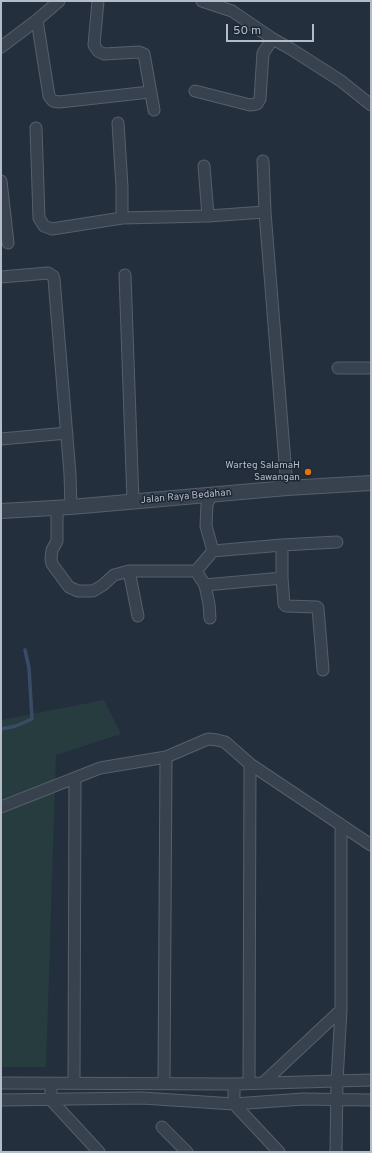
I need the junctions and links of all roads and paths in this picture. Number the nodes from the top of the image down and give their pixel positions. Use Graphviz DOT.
graph roads {
  1 [pos="59,1"];
  2 [pos="98,1"];
  3 [pos="202,1"];
  4 [pos="37,20"];
  5 [pos="273,39"];
  6 [pos="1,47"];
  7 [pos="195,91"];
  8 [pos="150,92"];
  9 [pos="371,105"];
  10 [pos="154,110"];
  11 [pos="118,123"];
  12 [pos="36,128"];
  13 [pos="263,161"];
  14 [pos="204,166"];
  15 [pos="1,181"];
  16 [pos="265,212"];
  17 [pos="208,216"];
  18 [pos="122,218"];
  19 [pos="8,243"];
  20 [pos="125,275"];
  21 [pos="1,277"];
  22 [pos="338,368"];
  23 [pos="371,368"];
  24 [pos="67,433"];
  25 [pos="1,439"];
  26 [pos="371,483"];
  27 [pos="287,488"];
  28 [pos="212,494"];
  29 [pos="133,501"];
  30 [pos="64,507"];
  31 [pos="1,511"];
  32 [pos="337,542"];
  33 [pos="282,545"];
  34 [pos="213,551"];
  35 [pos="128,571"];
  36 [pos="196,571"];
  37 [pos="282,578"];
  38 [pos="205,585"];
  39 [pos="138,616"];
  40 [pos="210,618"];
  41 [pos="323,670"];
  42 [pos="166,757"];
  43 [pos="250,764"];
  44 [pos="75,778"];
  45 [pos="1,807"];
  46 [pos="341,826"];
  47 [pos="371,846"];
  48 [pos="341,1010"];
  49 [pos="371,1080"];
  50 [pos="337,1081"];
  51 [pos="1,1083"];
  52 [pos="74,1083"];
  53 [pos="164,1083"];
  54 [pos="249,1083"];
  55 [pos="262,1083"];
  56 [pos="50,1084"];
  57 [pos="234,1084"];
  58 [pos="337,1099"];
  59 [pos="1,1100"];
  60 [pos="51,1100"];
  61 [pos="371,1100"];
  62 [pos="234,1104"];
  63 [pos="162,1127"];
  64 [pos="93,1150"];
  65 [pos="187,1152"];
  66 [pos="280,1152"];
  67 [pos="336,1152"];
  1 -- 4 [label="street"];
  2 -- 8 [label="street"];
  3 -- 5 [label="street"];
  4 -- 6 [label="street"];
  4 -- 8 [label="street"];
  5 -- 7 [label="street"];
  5 -- 9 [label="street"];
  8 -- 10 [label="street"];
  11 -- 18 [label="street"];
  12 -- 18 [label="street"];
  13 -- 16 [label="street"];
  14 -- 17 [label="street"];
  15 -- 19 [label="street"];
  16 -- 17 [label="street"];
  16 -- 27 [label="street"];
  17 -- 18 [label="street"];
  20 -- 29 [label="street"];
  21 -- 24 [label="street"];
  22 -- 23 [label="street"];
  24 -- 25 [label="street"];
  24 -- 30 [label="street"];
  26 -- 27 [label="street, Jalan Raya Bedahan"];
  27 -- 28 [label="street, Jalan Raya Bedahan"];
  28 -- 29 [label="street, Jalan Raya Bedahan"];
  28 -- 34 [label="street"];
  29 -- 30 [label="street, Jalan Raya Bedahan"];
  30 -- 31 [label="street, Jalan Raya Bedahan"];
  30 -- 35 [label="street"];
  32 -- 33 [label="street"];
  33 -- 34 [label="street"];
  33 -- 37 [label="street"];
  34 -- 36 [label="street"];
  35 -- 36 [label="street"];
  35 -- 39 [label="street"];
  36 -- 38 [label="street"];
  37 -- 38 [label="street"];
  37 -- 41 [label="street"];
  38 -- 40 [label="street"];
  42 -- 43 [label="street"];
  42 -- 44 [label="street"];
  42 -- 53 [label="street"];
  43 -- 46 [label="street"];
  43 -- 54 [label="street"];
  44 -- 45 [label="street"];
  44 -- 52 [label="street"];
  46 -- 47 [label="street"];
  46 -- 48 [label="street"];
  48 -- 50 [label="street"];
  48 -- 55 [label="street"];
  49 -- 50 [label="street"];
  50 -- 55 [label="street"];
  50 -- 58 [label="street"];
  51 -- 56 [label="street"];
  52 -- 53 [label="street"];
  52 -- 56 [label="street"];
  53 -- 57 [label="street"];
  54 -- 55 [label="street"];
  54 -- 57 [label="street"];
  56 -- 60 [label="street"];
  57 -- 62 [label="street"];
  58 -- 61 [label="street"];
  58 -- 62 [label="street"];
  58 -- 67 [label="street"];
  59 -- 60 [label="street"];
  60 -- 62 [label="street"];
  60 -- 64 [label="street"];
  62 -- 66 [label="street"];
  63 -- 65 [label="street"];
}
